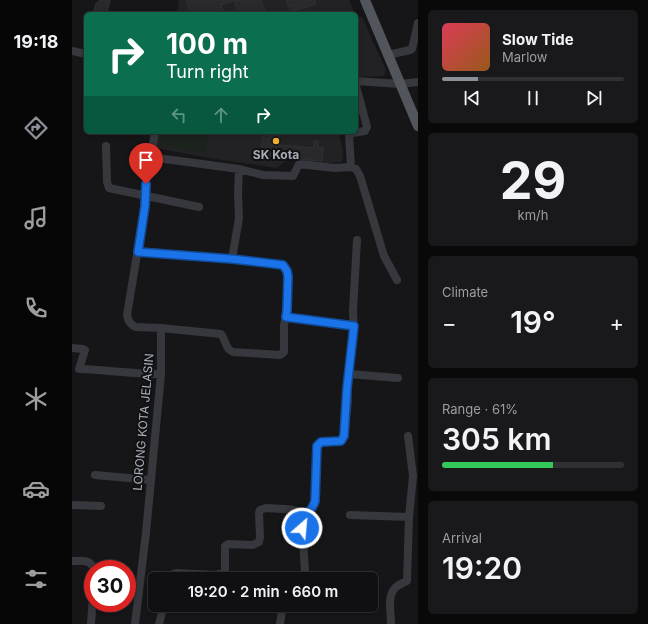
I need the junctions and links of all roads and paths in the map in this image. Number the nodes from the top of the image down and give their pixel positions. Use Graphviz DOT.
graph roads {
  1 [pos="365,0"];
  2 [pos="418,23"];
  3 [pos="72,51"];
  4 [pos="84,54"];
  5 [pos="388,55"];
  6 [pos="358,81"];
  7 [pos="418,82"];
  8 [pos="400,84"];
  9 [pos="358,93"];
  10 [pos="418,126"];
  11 [pos="358,132"];
  12 [pos="155,134"];
  13 [pos="351,134"];
  14 [pos="106,146"];
  15 [pos="150,157"];
  16 [pos="351,167"];
  17 [pos="239,169"];
  18 [pos="145,196"];
  19 [pos="199,207"];
  20 [pos="357,240"];
  21 [pos="138,252"];
  22 [pos="232,259"];
  23 [pos="397,280"];
  24 [pos="286,317"];
  25 [pos="354,326"];
  26 [pos="161,328"];
  27 [pos="72,348"];
  28 [pos="161,374"];
  29 [pos="349,374"];
  30 [pos="398,378"];
  31 [pos="408,436"];
  32 [pos="95,475"];
  33 [pos="150,480"];
  34 [pos="72,505"];
  35 [pos="101,506"];
  36 [pos="306,514"];
  37 [pos="350,515"];
  38 [pos="409,518"];
  39 [pos="72,561"];
  40 [pos="84,562"];
  41 [pos="224,572"];
  42 [pos="305,572"];
  43 [pos="92,612"];
  44 [pos="162,612"];
  45 [pos="281,612"];
  46 [pos="91,624"];
  47 [pos="135,624"];
  48 [pos="159,624"];
  49 [pos="280,624"];
  50 [pos="390,624"];
  1 -- 5 [label="main road"];
  2 -- 5 [label="street"];
  3 -- 4 [label="street"];
  5 -- 8 [label="main road"];
  6 -- 8 [label="street"];
  7 -- 8 [label="street"];
  8 -- 10 [label="main road"];
  9 -- 11 [label="street"];
  12 -- 15 [label="street"];
  13 -- 16 [label="street"];
  14 -- 18 [label="street"];
  15 -- 17 [label="street"];
  15 -- 18 [label="street"];
  16 -- 17 [label="street"];
  16 -- 23 [label="street"];
  17 -- 22 [label="street"];
  18 -- 19 [label="street"];
  18 -- 21 [label="street"];
  20 -- 25 [label="street"];
  21 -- 22 [label="street"];
  21 -- 26 [label="street"];
  22 -- 24 [label="street"];
  24 -- 25 [label="street"];
  24 -- 26 [label="street"];
  25 -- 29 [label="street"];
  26 -- 28 [label="street, LORONG KOTA JELASIN"];
  27 -- 28 [label="street"];
  28 -- 33 [label="street, LORONG KOTA JELASIN"];
  29 -- 30 [label="street"];
  29 -- 36 [label="street"];
  31 -- 38 [label="street"];
  32 -- 33 [label="street"];
  33 -- 47 [label="street, LORONG KOTA JELASIN"];
  34 -- 35 [label="street"];
  36 -- 41 [label="street"];
  36 -- 42 [label="street"];
  37 -- 38 [label="street"];
  38 -- 50 [label="street"];
  39 -- 40 [label="street"];
  43 -- 46 [label="street"];
  44 -- 48 [label="street"];
  45 -- 49 [label="street"];
}
